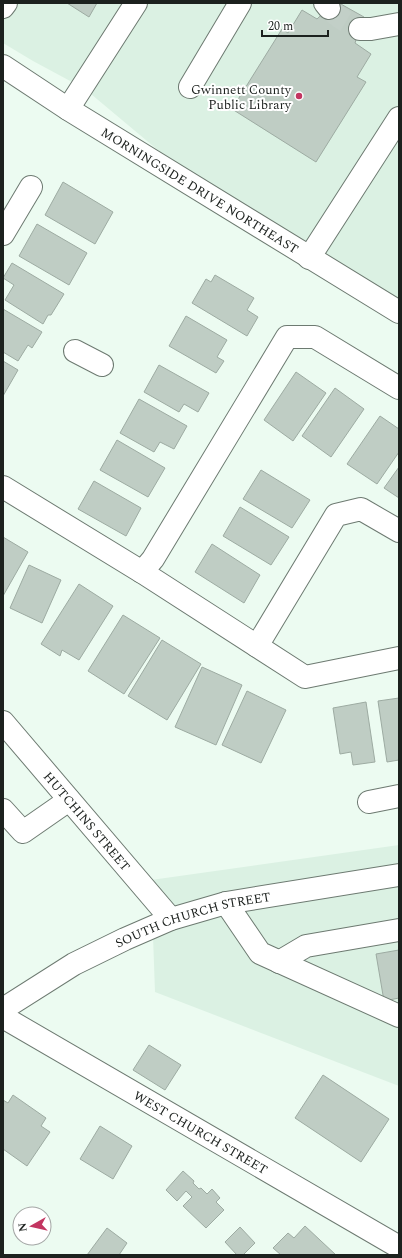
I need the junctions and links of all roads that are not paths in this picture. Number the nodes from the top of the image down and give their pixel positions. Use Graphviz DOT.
graph roads {
  1 [pos="6,3"];
  2 [pos="136,3"];
  3 [pos="240,3"];
  4 [pos="3,7"];
  5 [pos="399,24"];
  6 [pos="360,29"];
  7 [pos="3,66"];
  8 [pos="190,87"];
  9 [pos="68,109"];
  10 [pos="399,118"];
  11 [pos="31,187"];
  12 [pos="3,234"];
  13 [pos="309,258"];
  14 [pos="399,312"];
  15 [pos="75,351"];
  16 [pos="102,365"];
  17 [pos="399,388"];
  18 [pos="3,487"];
  19 [pos="399,531"];
  20 [pos="142,572"];
  21 [pos="257,646"];
  22 [pos="399,658"];
  23 [pos="7,737"];
  24 [pos="399,796"];
  25 [pos="69,800"];
  26 [pos="369,802"];
  27 [pos="3,810"];
  28 [pos="399,875"];
  29 [pos="226,903"];
  30 [pos="171,919"];
  31 [pos="399,930"];
  32 [pos="279,962"];
  33 [pos="3,1009"];
  34 [pos="399,1016"];
  35 [pos="3,1017"];
  36 [pos="399,1247"];
  1 -- 4 [label="street"];
  2 -- 9 [label="street"];
  3 -- 8 [label="street"];
  5 -- 6 [label="street"];
  7 -- 9 [label="street, MORNINGSIDE DRIVE NORTHEAST"];
  9 -- 13 [label="street, MORNINGSIDE DRIVE NORTHEAST"];
  10 -- 13 [label="street"];
  11 -- 12 [label="street"];
  13 -- 14 [label="street, MORNINGSIDE DRIVE NORTHEAST"];
  15 -- 16 [label="street"];
  17 -- 20 [label="street"];
  18 -- 20 [label="street"];
  19 -- 21 [label="street"];
  20 -- 21 [label="street"];
  21 -- 22 [label="street"];
  23 -- 25 [label="street, HUTCHINS STREET"];
  24 -- 26 [label="street"];
  25 -- 27 [label="street"];
  25 -- 30 [label="street, HUTCHINS STREET"];
  28 -- 29 [label="street, SOUTH CHURCH STREET"];
  29 -- 30 [label="street, SOUTH CHURCH STREET"];
  29 -- 32 [label="street"];
  30 -- 33 [label="street, SOUTH CHURCH STREET"];
  31 -- 32 [label="street"];
  32 -- 34 [label="street"];
  35 -- 36 [label="street, WEST CHURCH STREET"];
}
